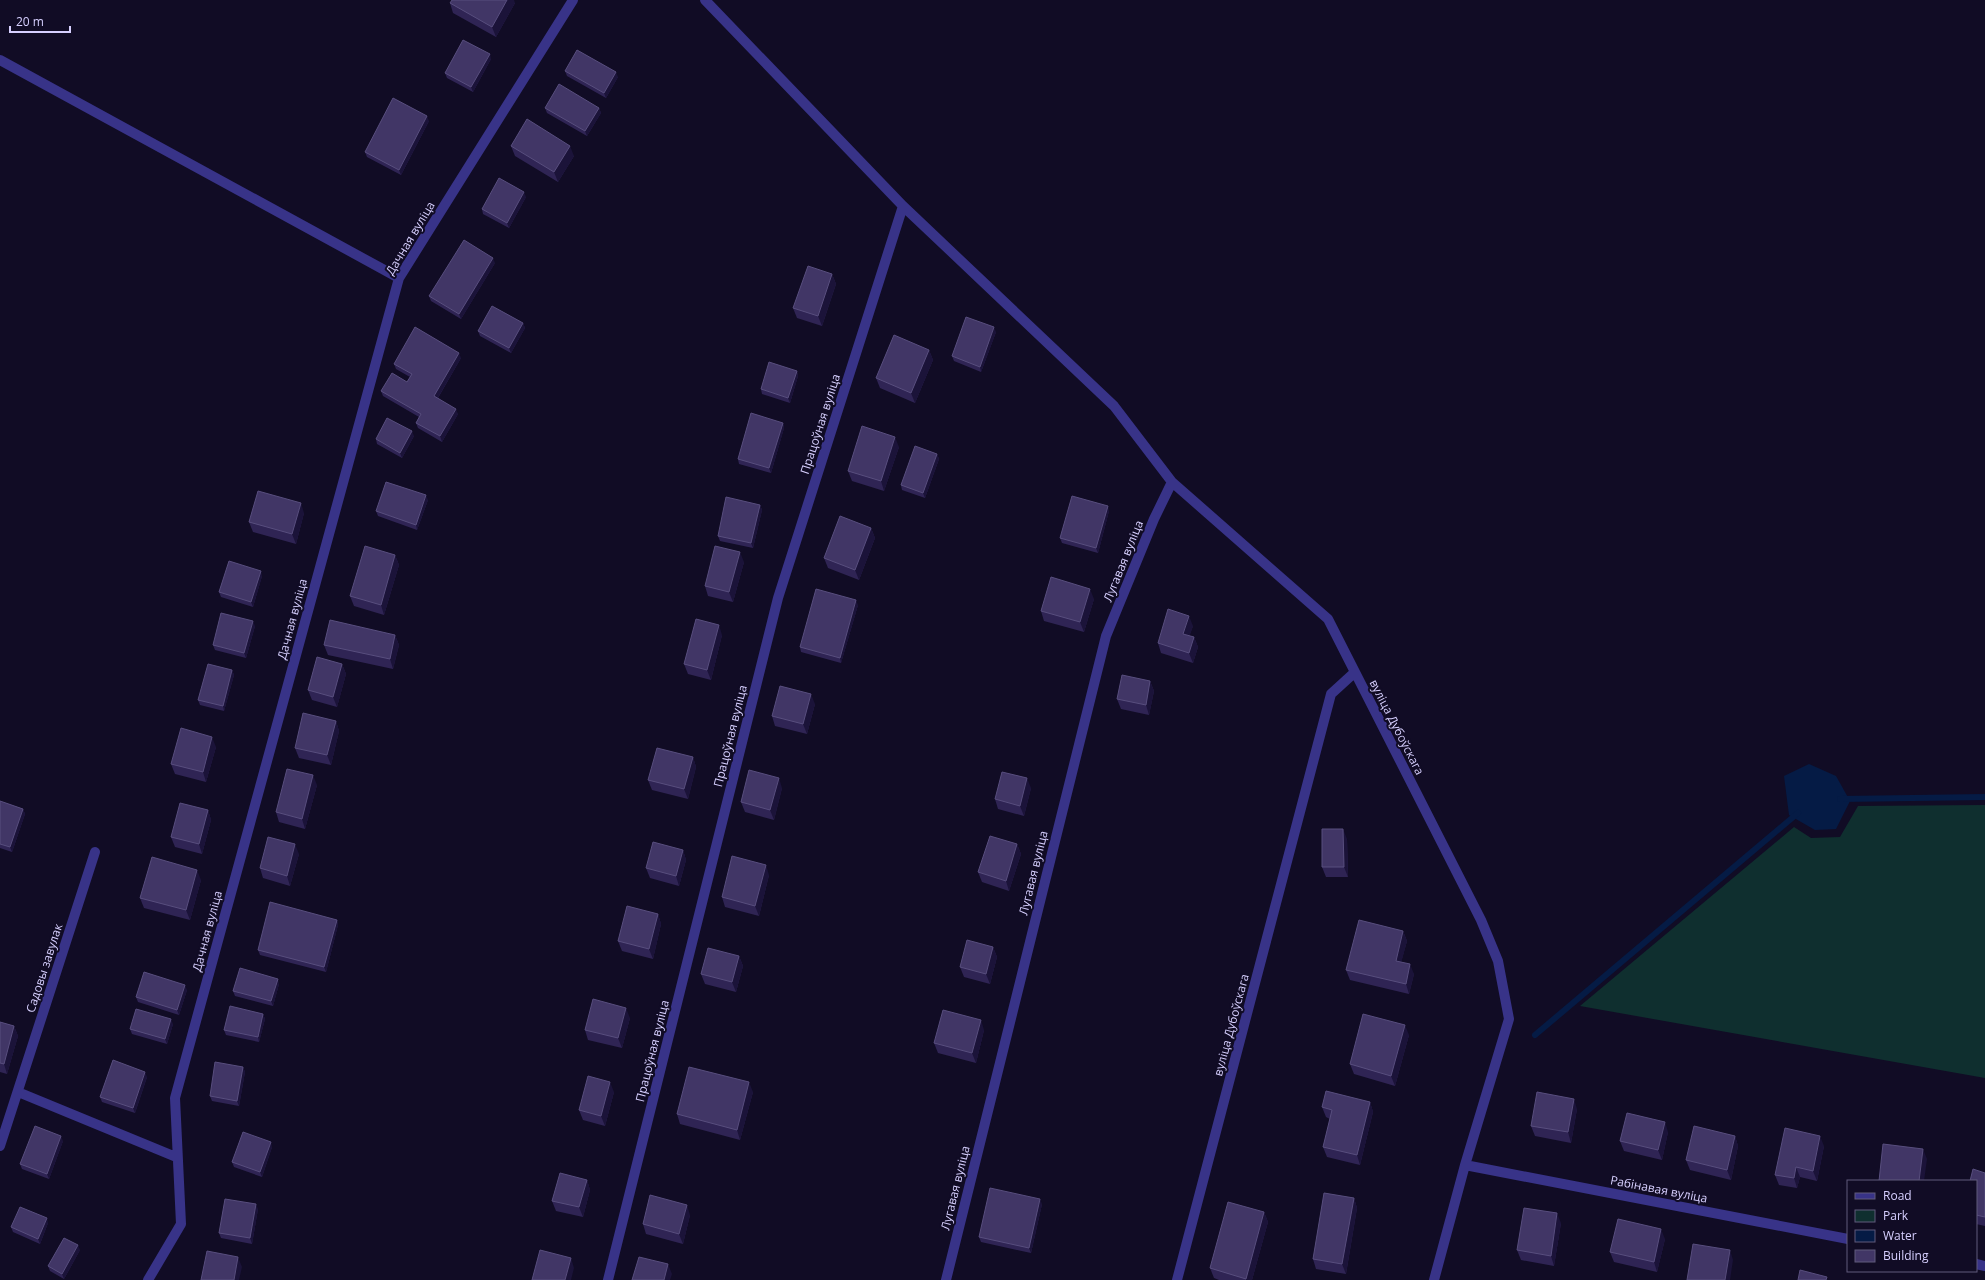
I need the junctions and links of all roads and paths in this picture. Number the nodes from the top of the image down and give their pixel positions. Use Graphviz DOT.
graph roads {
  1 [pos="573,0"];
  2 [pos="705,0"];
  3 [pos="0,60"];
  4 [pos="903,206"];
  5 [pos="399,278"];
  6 [pos="1172,482"];
  7 [pos="1354,673"];
  8 [pos="94,852"];
  9 [pos="18,1092"];
  10 [pos="0,1146"];
  11 [pos="176,1157"];
  12 [pos="1465,1165"];
  13 [pos="1847,1239"];
  14 [pos="148,1280"];
  15 [pos="608,1280"];
  16 [pos="946,1280"];
  17 [pos="1177,1280"];
  18 [pos="1434,1280"];
  1 -- 5 [label="street, Дачная вуліца"];
  2 -- 4 [label="street"];
  3 -- 5 [label="street"];
  4 -- 6 [label="street"];
  4 -- 15 [label="street, Працоўная вуліца"];
  5 -- 11 [label="street, Дачная вуліца"];
  6 -- 7 [label="street"];
  6 -- 16 [label="street, Лугавая вуліца"];
  7 -- 12 [label="street, вуліца Дубоўскага"];
  7 -- 17 [label="street, вуліца Дубоўскага"];
  8 -- 9 [label="street, Садовы завулак"];
  9 -- 10 [label="street, Садовы завулак"];
  9 -- 11 [label="street"];
  11 -- 14 [label="street, Дачная вуліца"];
  12 -- 13 [label="street, Рабінавая вуліца"];
  12 -- 18 [label="street, вуліца Дубоўскага"];
}
